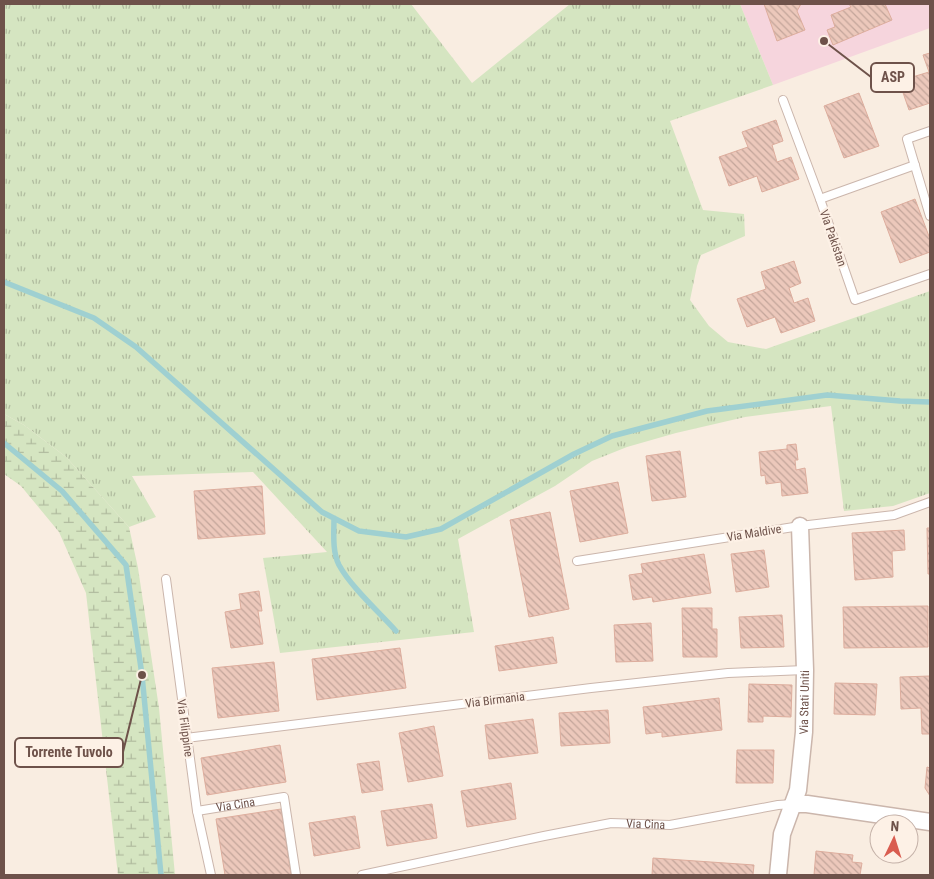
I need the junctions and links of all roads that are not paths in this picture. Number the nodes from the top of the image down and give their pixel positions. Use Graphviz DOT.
graph roads {
  1 [pos="783,100"];
  2 [pos="930,131"];
  3 [pos="915,165"];
  4 [pos="820,199"];
  5 [pos="930,216"];
  6 [pos="930,274"];
  7 [pos="930,502"];
  8 [pos="800,526"];
  9 [pos="576,561"];
  10 [pos="166,579"];
  11 [pos="805,670"];
  12 [pos="186,738"];
  13 [pos="794,804"];
  14 [pos="197,811"];
  15 [pos="930,822"];
  16 [pos="211,875"];
  17 [pos="296,875"];
  18 [pos="362,875"];
  19 [pos="778,875"];
  1 -- 4 [label="lane, Via Pakistan"];
  2 -- 3 [label="lane"];
  3 -- 4 [label="lane"];
  3 -- 5 [label="lane"];
  4 -- 6 [label="lane, Via Pakistan"];
  7 -- 8 [label="lane, Via Maldive"];
  8 -- 9 [label="lane, Via Maldive"];
  8 -- 11 [label="street, Via Stati Uniti"];
  10 -- 12 [label="lane, Via Filippine"];
  11 -- 12 [label="lane, Via Birmania"];
  11 -- 13 [label="street, Via Stati Uniti"];
  12 -- 14 [label="lane, Via Filippine"];
  13 -- 15 [label="street, Via Cina"];
  13 -- 18 [label="lane, Via Cina"];
  13 -- 19 [label="street, Via Stati Uniti"];
  14 -- 16 [label="lane, Via Filippine"];
  14 -- 17 [label="lane, Via Cina"];
}
